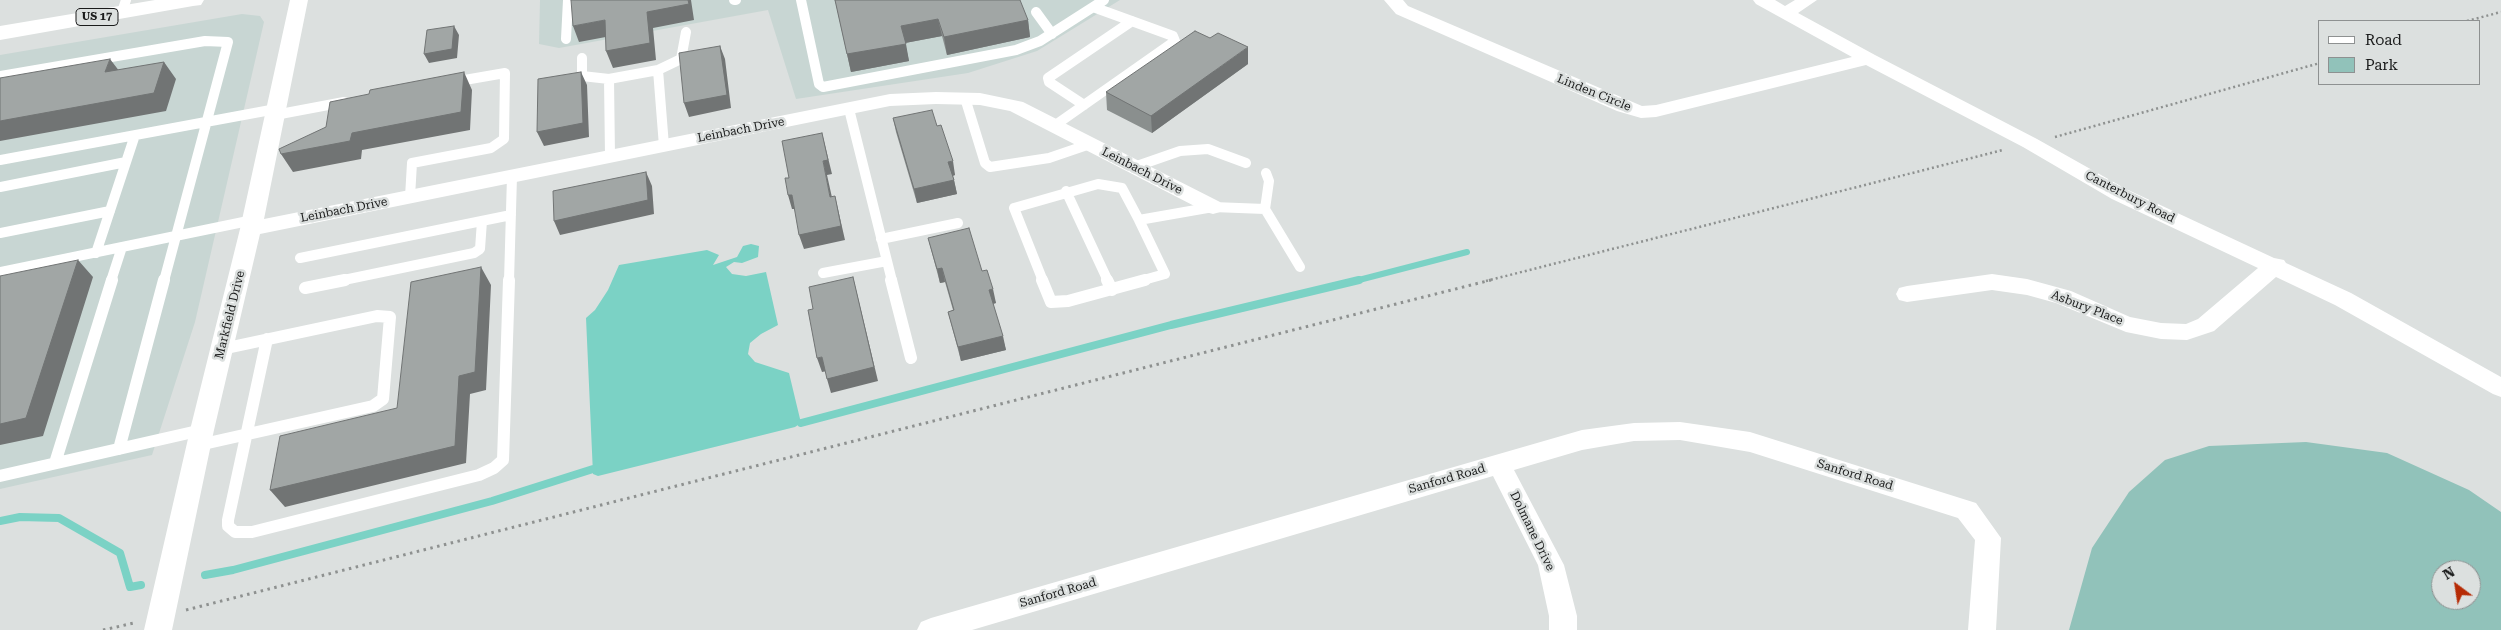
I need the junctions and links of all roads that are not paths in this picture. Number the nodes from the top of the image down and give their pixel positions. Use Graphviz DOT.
graph roads {
  1 [pos="193,0"];
  2 [pos="299,0"];
  3 [pos="568,0"];
  4 [pos="801,0"];
  5 [pos="1104,0"];
  6 [pos="1393,0"];
  7 [pos="1762,0"];
  8 [pos="1808,0"];
  9 [pos="124,6"];
  10 [pos="1093,7"];
  11 [pos="1036,12"];
  12 [pos="1785,13"];
  13 [pos="1132,21"];
  14 [pos="686,32"];
  15 [pos="0,33"];
  16 [pos="1052,34"];
  17 [pos="566,39"];
  18 [pos="582,58"];
  19 [pos="1868,59"];
  20 [pos="658,70"];
  21 [pos="0,76"];
  22 [pos="608,79"];
  23 [pos="438,85"];
  24 [pos="965,98"];
  25 [pos="352,101"];
  26 [pos="1084,105"];
  27 [pos="849,108"];
  28 [pos="275,112"];
  29 [pos="207,121"];
  30 [pos="1054,126"];
  31 [pos="135,135"];
  32 [pos="1090,144"];
  33 [pos="664,146"];
  34 [pos="610,156"];
  35 [pos="0,160"];
  36 [pos="126,162"];
  37 [pos="1246,163"];
  38 [pos="1134,167"];
  39 [pos="1266,173"];
  40 [pos="512,176"];
  41 [pos="0,186"];
  42 [pos="1066,191"];
  43 [pos="410,196"];
  44 [pos="1212,207"];
  45 [pos="1265,210"];
  46 [pos="110,211"];
  47 [pos="511,215"];
  48 [pos="1139,220"];
  49 [pos="482,221"];
  50 [pos="958,222"];
  51 [pos="252,224"];
  52 [pos="0,232"];
  53 [pos="177,236"];
  54 [pos="881,239"];
  55 [pos="122,247"];
  56 [pos="96,253"];
  57 [pos="300,258"];
  58 [pos="887,261"];
  59 [pos="2276,265"];
  60 [pos="1300,267"];
  61 [pos="0,272"];
  62 [pos="823,272"];
  63 [pos="305,288"];
  64 [pos="1112,290"];
  65 [pos="1907,294"];
  66 [pos="268,339"];
  67 [pos="222,349"];
  68 [pos="911,358"];
  69 [pos="2501,388"];
  70 [pos="247,434"];
  71 [pos="201,438"];
  72 [pos="119,449"];
  73 [pos="55,463"];
  74 [pos="1499,464"];
  75 [pos="0,476"];
  76 [pos="160,623"];
  77 [pos="931,630"];
  78 [pos="1563,630"];
  79 [pos="1982,630"];
  1 -- 9 [label="highway, US 17"];
  2 -- 28 [label="street, Markfield Drive"];
  3 -- 17 [label="lane"];
  4 -- 16 [label="lane"];
  5 -- 10 [label="lane"];
  6 -- 19 [label="street, Linden Circle"];
  7 -- 12 [label="street, Canterbury Road"];
  8 -- 12 [label="street"];
  9 -- 15 [label="highway, US 17"];
  10 -- 13 [label="lane"];
  10 -- 16 [label="lane"];
  11 -- 16 [label="lane"];
  12 -- 19 [label="street, Canterbury Road"];
  13 -- 26 [label="lane"];
  13 -- 26 [label="lane"];
  14 -- 20 [label="lane"];
  18 -- 22 [label="lane"];
  19 -- 59 [label="street, Canterbury Road"];
  20 -- 22 [label="lane"];
  20 -- 33 [label="lane"];
  21 -- 29 [label="lane"];
  22 -- 34 [label="lane"];
  23 -- 43 [label="lane"];
  24 -- 27 [label="street, Leinbach Drive"];
  24 -- 30 [label="street, Leinbach Drive"];
  24 -- 32 [label="lane"];
  25 -- 28 [label="lane"];
  26 -- 30 [label="lane"];
  27 -- 33 [label="street, Leinbach Drive"];
  27 -- 54 [label="lane"];
  28 -- 29 [label="lane"];
  28 -- 51 [label="street, Markfield Drive"];
  29 -- 31 [label="lane"];
  29 -- 53 [label="lane"];
  30 -- 32 [label="street, Leinbach Drive"];
  31 -- 35 [label="lane"];
  31 -- 36 [label="lane"];
  32 -- 38 [label="street, Leinbach Drive"];
  33 -- 34 [label="street, Leinbach Drive"];
  34 -- 40 [label="street, Leinbach Drive"];
  36 -- 41 [label="lane"];
  36 -- 46 [label="lane"];
  37 -- 38 [label="lane"];
  38 -- 44 [label="street, Leinbach Drive"];
  39 -- 45 [label="lane"];
  40 -- 43 [label="street, Leinbach Drive"];
  40 -- 47 [label="lane"];
  42 -- 48 [label="lane"];
  42 -- 64 [label="lane"];
  42 -- 64 [label="lane"];
  43 -- 51 [label="street, Leinbach Drive"];
  44 -- 45 [label="lane"];
  44 -- 48 [label="lane"];
  45 -- 60 [label="lane"];
  46 -- 52 [label="lane"];
  46 -- 56 [label="lane"];
  47 -- 49 [label="lane"];
  47 -- 70 [label="lane"];
  48 -- 64 [label="lane"];
  49 -- 57 [label="lane"];
  49 -- 63 [label="lane"];
  50 -- 54 [label="lane"];
  51 -- 53 [label="lane"];
  51 -- 67 [label="street, Markfield Drive"];
  53 -- 55 [label="lane"];
  53 -- 72 [label="lane"];
  54 -- 58 [label="lane"];
  55 -- 56 [label="lane"];
  55 -- 73 [label="lane"];
  56 -- 61 [label="lane"];
  58 -- 62 [label="lane"];
  58 -- 68 [label="lane"];
  59 -- 65 [label="street, Asbury Place"];
  59 -- 69 [label="street, Canterbury Road"];
  66 -- 67 [label="lane"];
  66 -- 70 [label="lane"];
  66 -- 70 [label="lane"];
  67 -- 71 [label="street, Markfield Drive"];
  70 -- 71 [label="lane"];
  71 -- 72 [label="lane"];
  71 -- 76 [label="street, Markfield Drive"];
  72 -- 73 [label="lane"];
  73 -- 75 [label="lane"];
  74 -- 77 [label="street, Sanford Road"];
  74 -- 78 [label="street, Dolmane Drive"];
  74 -- 79 [label="street, Sanford Road"];
}
